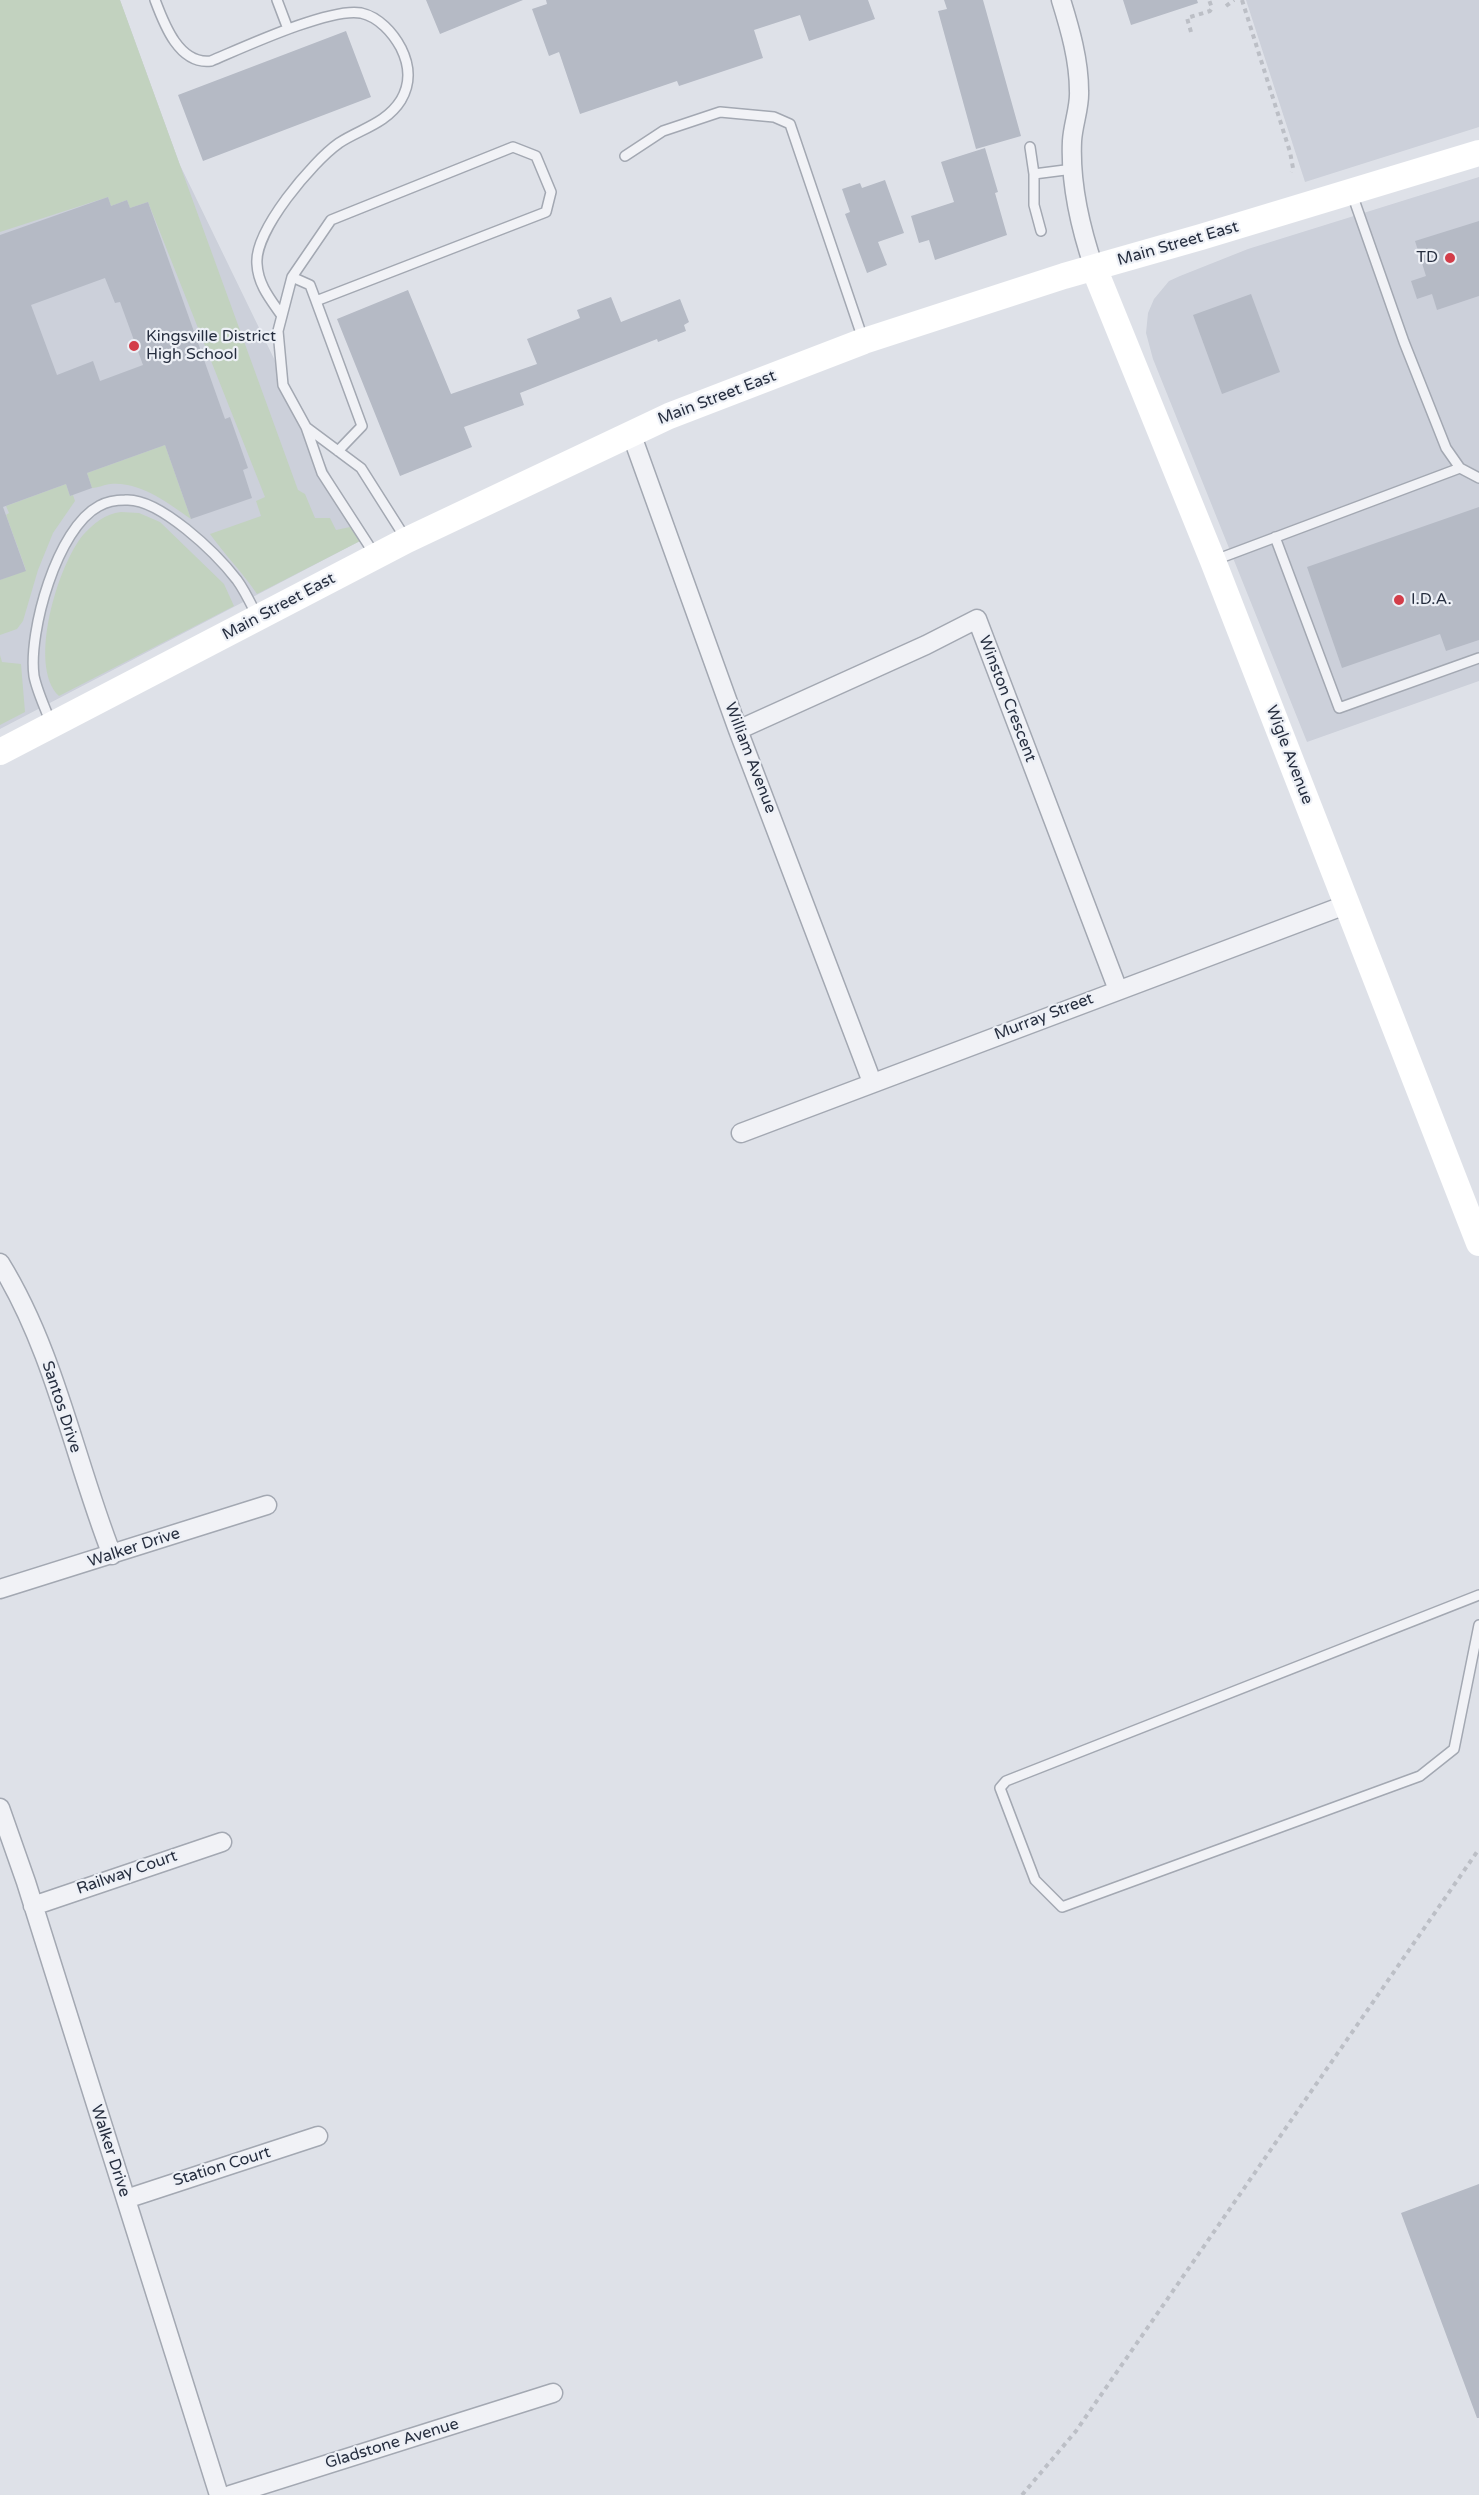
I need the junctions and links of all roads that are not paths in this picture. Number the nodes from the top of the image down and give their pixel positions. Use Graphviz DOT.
graph roads {
  1 [pos="155,0"];
  2 [pos="277,0"];
  3 [pos="1061,0"];
  4 [pos="288,29"];
  5 [pos="1030,147"];
  6 [pos="1479,153"];
  7 [pos="626,156"];
  8 [pos="1073,169"];
  9 [pos="1034,174"];
  10 [pos="1351,192"];
  11 [pos="1041,231"];
  12 [pos="1094,268"];
  13 [pos="292,278"];
  14 [pos="316,301"];
  15 [pos="282,316"];
  16 [pos="864,341"];
  17 [pos="306,427"];
  18 [pos="631,433"];
  19 [pos="338,451"];
  20 [pos="1460,468"];
  21 [pos="1479,478"];
  22 [pos="1275,537"];
  23 [pos="407,540"];
  24 [pos="375,556"];
  25 [pos="1213,561"];
  26 [pos="258,618"];
  27 [pos="1479,658"];
  28 [pos="52,725"];
  29 [pos="738,730"];
  30 [pos="0,752"];
  31 [pos="1348,904"];
  32 [pos="1118,990"];
  33 [pos="872,1082"];
  34 [pos="741,1133"];
  35 [pos="1479,1243"];
  36 [pos="0,1263"];
  37 [pos="267,1505"];
  38 [pos="112,1555"];
  39 [pos="0,1589"];
  40 [pos="1479,1595"];
  41 [pos="1479,1624"];
  42 [pos="0,1808"];
  43 [pos="222,1842"];
  44 [pos="33,1906"];
  45 [pos="318,2136"];
  46 [pos="126,2199"];
  47 [pos="553,2393"];
  48 [pos="219,2495"];
  49 [pos="230,2495"];
  1 -- 4 [label="lane"];
  2 -- 4 [label="lane"];
  3 -- 8 [label="street"];
  4 -- 15 [label="lane"];
  5 -- 9 [label="lane"];
  6 -- 10 [label="main road, Main Street East"];
  7 -- 16 [label="lane"];
  8 -- 9 [label="lane"];
  8 -- 12 [label="street"];
  9 -- 11 [label="lane"];
  10 -- 12 [label="main road, Main Street East"];
  10 -- 20 [label="lane"];
  12 -- 16 [label="main road, Main Street East"];
  12 -- 25 [label="main road, Wigle Avenue"];
  13 -- 14 [label="lane"];
  13 -- 14 [label="lane"];
  13 -- 15 [label="lane"];
  14 -- 19 [label="lane"];
  15 -- 17 [label="lane"];
  16 -- 18 [label="main road, Main Street East"];
  17 -- 19 [label="lane"];
  17 -- 24 [label="lane"];
  18 -- 23 [label="main road, Main Street East"];
  18 -- 29 [label="street, William Avenue"];
  19 -- 23 [label="lane"];
  20 -- 21 [label="lane"];
  20 -- 22 [label="lane"];
  22 -- 25 [label="lane"];
  22 -- 27 [label="lane"];
  23 -- 24 [label="main road, Main Street East"];
  24 -- 26 [label="main road, Main Street East"];
  25 -- 31 [label="main road, Wigle Avenue"];
  26 -- 28 [label="main road, Main Street East"];
  26 -- 28 [label="lane"];
  28 -- 30 [label="main road, Main Street East"];
  29 -- 32 [label="street, Winston Crescent"];
  29 -- 33 [label="street, William Avenue"];
  31 -- 32 [label="street, Murray Street"];
  31 -- 35 [label="main road, Wigle Avenue"];
  32 -- 33 [label="street, Murray Street"];
  33 -- 34 [label="street, Murray Street"];
  36 -- 38 [label="street, Santos Drive"];
  37 -- 38 [label="street, Walker Drive"];
  38 -- 39 [label="street, Walker Drive"];
  40 -- 41 [label="lane"];
  42 -- 44 [label="street, Walker Drive"];
  43 -- 44 [label="street, Railway Court"];
  44 -- 46 [label="street, Walker Drive"];
  45 -- 46 [label="street, Station Court"];
  46 -- 48 [label="street, Walker Drive"];
  47 -- 49 [label="street, Gladstone Avenue"];
}
